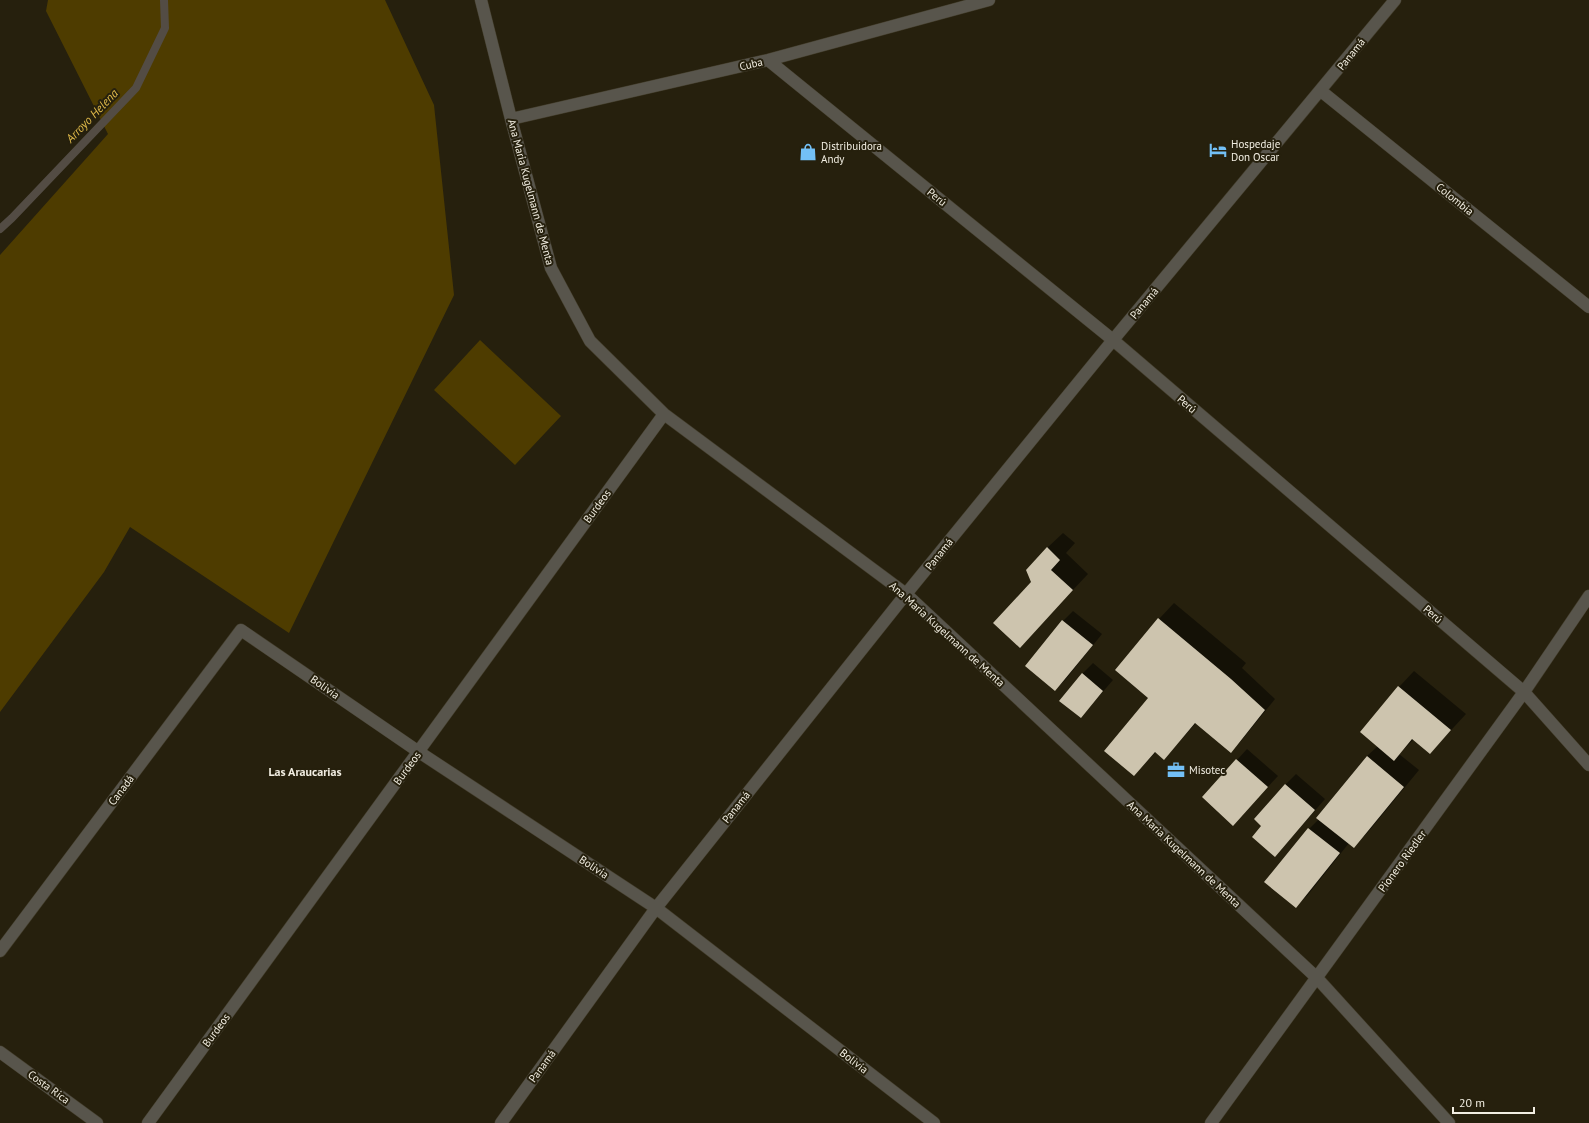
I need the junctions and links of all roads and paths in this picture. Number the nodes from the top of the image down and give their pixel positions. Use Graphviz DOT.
graph roads {
  1 [pos="481,0"];
  2 [pos="989,0"];
  3 [pos="1395,0"];
  4 [pos="768,60"];
  5 [pos="1321,91"];
  6 [pos="511,119"];
  7 [pos="1589,307"];
  8 [pos="1113,340"];
  9 [pos="664,414"];
  10 [pos="906,594"];
  11 [pos="1589,596"];
  12 [pos="241,630"];
  13 [pos="1524,692"];
  14 [pos="419,752"];
  15 [pos="1589,765"];
  16 [pos="656,908"];
  17 [pos="0,951"];
  18 [pos="1317,978"];
  19 [pos="0,1052"];
  20 [pos="97,1123"];
  21 [pos="148,1123"];
  22 [pos="501,1123"];
  23 [pos="934,1123"];
  24 [pos="1211,1123"];
  25 [pos="1449,1123"];
  1 -- 6 [label="street, Ana Maria Kugelmann de Menta"];
  2 -- 4 [label="street, Cuba"];
  3 -- 5 [label="street, Panamá"];
  4 -- 6 [label="street, Cuba"];
  4 -- 8 [label="street, Perú"];
  5 -- 7 [label="street, Colombia"];
  5 -- 8 [label="street, Panamá"];
  6 -- 9 [label="street, Ana Maria Kugelmann de Menta"];
  8 -- 10 [label="street, Panamá"];
  8 -- 13 [label="street, Perú"];
  9 -- 10 [label="street, Ana Maria Kugelmann de Menta"];
  9 -- 14 [label="street, Burdeos"];
  10 -- 16 [label="street, Panamá"];
  10 -- 18 [label="street, Ana Maria Kugelmann de Menta"];
  11 -- 13 [label="street, Pionero Riedler"];
  12 -- 14 [label="street, Bolivia"];
  12 -- 17 [label="street, Canadá"];
  13 -- 15 [label="street, Perú"];
  13 -- 18 [label="street, Pionero Riedler"];
  14 -- 16 [label="street, Bolivia"];
  14 -- 21 [label="street, Burdeos"];
  16 -- 22 [label="street, Panamá"];
  16 -- 23 [label="street, Bolivia"];
  18 -- 24 [label="street, Pionero Riedler"];
  18 -- 25 [label="street, Ana Maria Kugelmann de Menta"];
  19 -- 20 [label="street, Costa Rica"];
}
